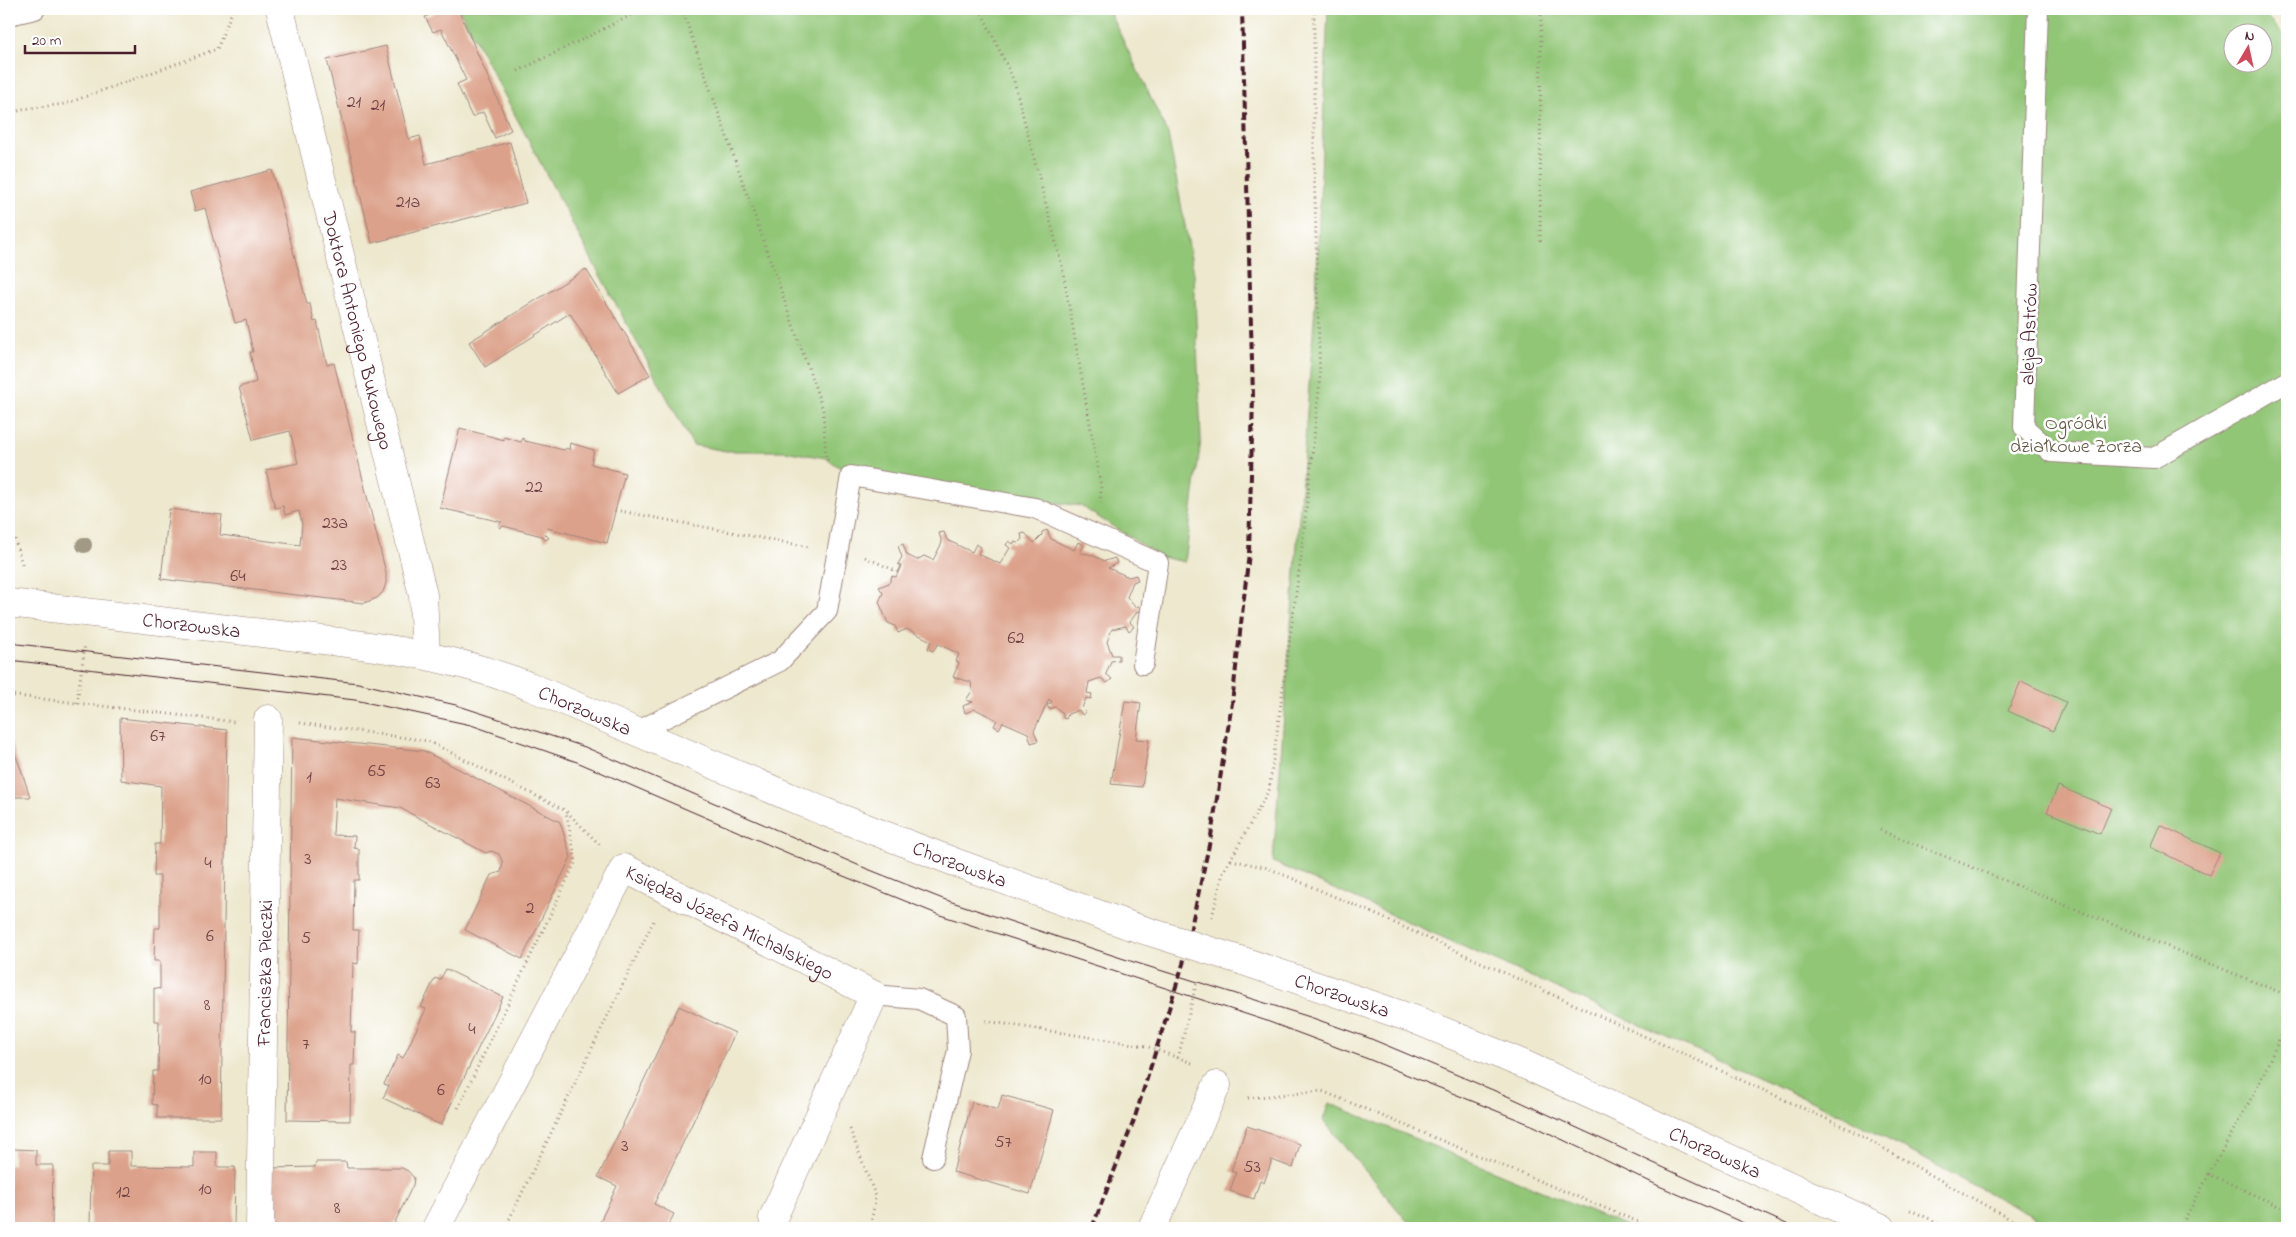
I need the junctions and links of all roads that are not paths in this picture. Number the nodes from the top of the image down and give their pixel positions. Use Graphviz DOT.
graph roads {
  1 [pos="34,9"];
  2 [pos="280,9"];
  3 [pos="2038,9"];
  4 [pos="9,15"];
  5 [pos="2287,382"];
  6 [pos="9,603"];
  7 [pos="426,655"];
  8 [pos="1143,664"];
  9 [pos="268,719"];
  10 [pos="636,732"];
  11 [pos="874,995"];
  12 [pos="1217,1085"];
  13 [pos="933,1158"];
  14 [pos="770,1223"];
  15 [pos="260,1228"];
  16 [pos="436,1228"];
  17 [pos="1152,1228"];
  18 [pos="1882,1228"];
  1 -- 4 [label="lane"];
  2 -- 7 [label="street, Doktora Antoniego Bukowego"];
  3 -- 5 [label="lane, aleja Astrów"];
  6 -- 7 [label="street, Chorzowska"];
  7 -- 10 [label="street, Chorzowska"];
  8 -- 10 [label="lane"];
  9 -- 15 [label="street, Franciszka Pieczki"];
  10 -- 18 [label="street, Chorzowska, bridge"];
  11 -- 13 [label="lane"];
  11 -- 14 [label="street"];
  11 -- 16 [label="street, Księdza Józefa Michalskiego"];
  12 -- 17 [label="street"];
}
